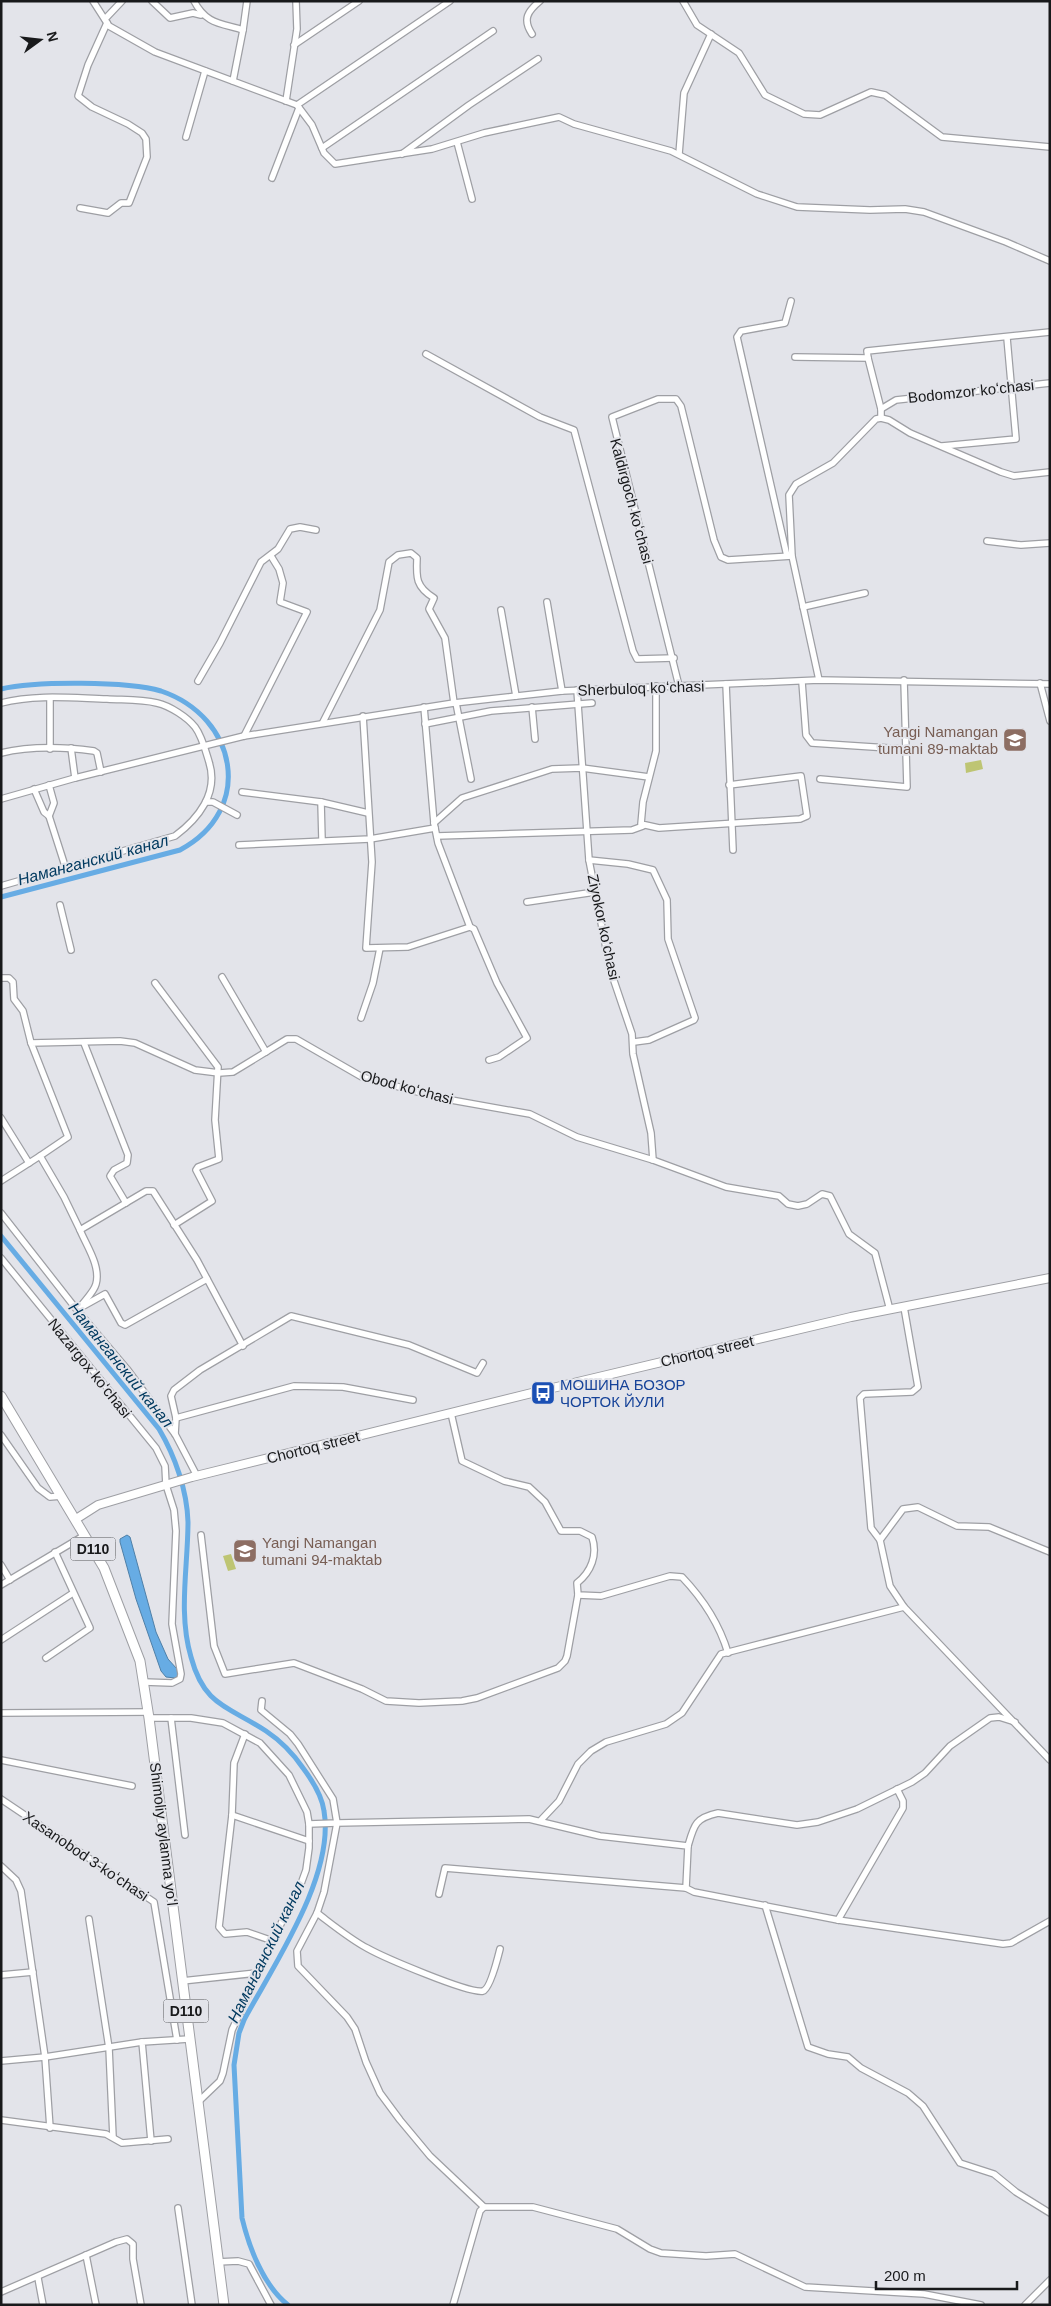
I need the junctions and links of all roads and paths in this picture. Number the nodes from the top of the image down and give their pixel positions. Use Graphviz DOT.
graph roads {
  1 [pos="93,1"];
  2 [pos="122,1"];
  3 [pos="152,1"];
  4 [pos="194,1"];
  5 [pos="247,1"];
  6 [pos="296,1"];
  7 [pos="359,1"];
  8 [pos="450,1"];
  9 [pos="540,1"];
  10 [pos="683,1"];
  11 [pos="201,15"];
  12 [pos="106,21"];
  13 [pos="242,30"];
  14 [pos="492,31"];
  15 [pos="532,34"];
  16 [pos="711,34"];
  17 [pos="294,45"];
  18 [pos="538,59"];
  19 [pos="205,71"];
  20 [pos="233,81"];
  21 [pos="286,101"];
  22 [pos="298,106"];
  23 [pos="186,137"];
  24 [pos="457,142"];
  25 [pos="1050,147"];
  26 [pos="322,148"];
  27 [pos="679,154"];
  28 [pos="400,155"];
  29 [pos="272,178"];
  30 [pos="472,199"];
  31 [pos="80,208"];
  32 [pos="1050,262"];
  33 [pos="791,301"];
  34 [pos="1050,332"];
  35 [pos="1007,338"];
  36 [pos="426,354"];
  37 [pos="794,357"];
  38 [pos="868,358"];
  39 [pos="1050,383"];
  40 [pos="1012,387"];
  41 [pos="881,409"];
  42 [pos="881,418"];
  43 [pos="941,446"];
  44 [pos="1050,472"];
  45 [pos="316,530"];
  46 [pos="988,540"];
  47 [pos="1050,543"];
  48 [pos="271,556"];
  49 [pos="790,556"];
  50 [pos="865,594"];
  51 [pos="547,602"];
  52 [pos="803,607"];
  53 [pos="502,610"];
  54 [pos="674,658"];
  55 [pos="819,680"];
  56 [pos="904,680"];
  57 [pos="198,681"];
  58 [pos="802,682"];
  59 [pos="726,684"];
  60 [pos="1040,684"];
  61 [pos="1050,684"];
  62 [pos="656,686"];
  63 [pos="679,686"];
  64 [pos="577,690"];
  65 [pos="562,691"];
  66 [pos="516,696"];
  67 [pos="50,698"];
  68 [pos="1,703"];
  69 [pos="455,703"];
  70 [pos="592,703"];
  71 [pos="577,704"];
  72 [pos="532,707"];
  73 [pos="424,708"];
  74 [pos="364,716"];
  75 [pos="460,718"];
  76 [pos="1050,721"];
  77 [pos="323,722"];
  78 [pos="425,724"];
  79 [pos="244,736"];
  80 [pos="535,739"];
  81 [pos="204,746"];
  82 [pos="71,748"];
  83 [pos="50,749"];
  84 [pos="904,749"];
  85 [pos="1,753"];
  86 [pos="582,768"];
  87 [pos="101,772"];
  88 [pos="649,777"];
  89 [pos="75,778"];
  90 [pos="471,779"];
  91 [pos="820,779"];
  92 [pos="49,785"];
  93 [pos="729,785"];
  94 [pos="34,789"];
  95 [pos="242,792"];
  96 [pos="1,799"];
  97 [pos="210,802"];
  98 [pos="321,802"];
  99 [pos="368,813"];
  100 [pos="236,814"];
  101 [pos="48,816"];
  102 [pos="731,822"];
  103 [pos="434,825"];
  104 [pos="643,826"];
  105 [pos="586,830"];
  106 [pos="437,836"];
  107 [pos="322,840"];
  108 [pos="370,840"];
  109 [pos="238,845"];
  110 [pos="733,850"];
  111 [pos="590,860"];
  112 [pos="65,866"];
  113 [pos="1,886"];
  114 [pos="595,892"];
  115 [pos="527,902"];
  116 [pos="60,905"];
  117 [pos="470,927"];
  118 [pos="380,948"];
  119 [pos="71,950"];
  120 [pos="222,977"];
  121 [pos="1,978"];
  122 [pos="155,983"];
  123 [pos="362,1018"];
  124 [pos="634,1042"];
  125 [pos="31,1043"];
  126 [pos="84,1043"];
  127 [pos="266,1052"];
  128 [pos="490,1060"];
  129 [pos="219,1073"];
  130 [pos="1,1118"];
  131 [pos="40,1156"];
  132 [pos="652,1160"];
  133 [pos="29,1162"];
  134 [pos="1,1181"];
  135 [pos="126,1203"];
  136 [pos="1,1213"];
  137 [pos="174,1225"];
  138 [pos="80,1230"];
  139 [pos="1,1258"];
  140 [pos="1050,1278"];
  141 [pos="207,1279"];
  142 [pos="904,1307"];
  143 [pos="78,1310"];
  144 [pos="890,1310"];
  145 [pos="243,1346"];
  146 [pos="483,1363"];
  147 [pos="1,1396"];
  148 [pos="413,1400"];
  149 [pos="451,1412"];
  150 [pos="176,1418"];
  151 [pos="175,1434"];
  152 [pos="1,1435"];
  153 [pos="194,1477"];
  154 [pos="168,1484"];
  155 [pos="62,1496"];
  156 [pos="76,1519"];
  157 [pos="85,1535"];
  158 [pos="201,1535"];
  159 [pos="880,1540"];
  160 [pos="54,1552"];
  161 [pos="1050,1552"];
  162 [pos="1,1566"];
  163 [pos="10,1580"];
  164 [pos="1,1585"];
  165 [pos="73,1593"];
  166 [pos="578,1595"];
  167 [pos="904,1607"];
  168 [pos="1,1640"];
  169 [pos="728,1654"];
  170 [pos="46,1658"];
  171 [pos="144,1682"];
  172 [pos="262,1701"];
  173 [pos="1,1713"];
  174 [pos="149,1715"];
  175 [pos="172,1718"];
  176 [pos="1016,1722"];
  177 [pos="245,1734"];
  178 [pos="1,1760"];
  179 [pos="1050,1760"];
  180 [pos="132,1786"];
  181 [pos="897,1789"];
  182 [pos="1,1799"];
  183 [pos="232,1816"];
  184 [pos="541,1820"];
  185 [pos="335,1823"];
  186 [pos="311,1824"];
  187 [pos="186,1835"];
  188 [pos="309,1841"];
  189 [pos="688,1846"];
  190 [pos="1,1866"];
  191 [pos="686,1888"];
  192 [pos="439,1894"];
  193 [pos="765,1905"];
  194 [pos="317,1913"];
  195 [pos="89,1919"];
  196 [pos="838,1920"];
  197 [pos="1050,1921"];
  198 [pos="273,1941"];
  199 [pos="500,1949"];
  200 [pos="33,1972"];
  201 [pos="257,1973"];
  202 [pos="1,1975"];
  203 [pos="182,1981"];
  204 [pos="189,2039"];
  205 [pos="177,2040"];
  206 [pos="142,2042"];
  207 [pos="109,2048"];
  208 [pos="45,2057"];
  209 [pos="1,2060"];
  210 [pos="197,2103"];
  211 [pos="1,2120"];
  212 [pos="50,2128"];
  213 [pos="113,2137"];
  214 [pos="168,2139"];
  215 [pos="151,2141"];
  216 [pos="178,2208"];
  217 [pos="484,2208"];
  218 [pos="1050,2213"];
  219 [pos="86,2255"];
  220 [pos="217,2262"];
  221 [pos="38,2278"];
  222 [pos="1050,2280"];
  223 [pos="1,2292"];
  224 [pos="43,2305"];
  225 [pos="96,2305"];
  226 [pos="141,2305"];
  227 [pos="192,2305"];
  228 [pos="224,2305"];
  229 [pos="271,2305"];
  230 [pos="453,2305"];
  231 [pos="981,2305"];
  232 [pos="1026,2305"];
  1 -- 12 [label="street"];
  2 -- 12 [label="street"];
  3 -- 11 [label="street"];
  4 -- 11 [label="street"];
  5 -- 13 [label="street"];
  6 -- 17 [label="street"];
  7 -- 17 [label="street"];
  8 -- 22 [label="street"];
  9 -- 15 [label="street"];
  10 -- 16 [label="street"];
  11 -- 13 [label="street"];
  12 -- 19 [label="street"];
  12 -- 31 [label="street"];
  13 -- 20 [label="street"];
  14 -- 26 [label="street"];
  16 -- 25 [label="street"];
  16 -- 27 [label="street"];
  17 -- 21 [label="street"];
  18 -- 28 [label="street"];
  19 -- 20 [label="street"];
  19 -- 23 [label="street"];
  20 -- 21 [label="street"];
  21 -- 22 [label="street"];
  22 -- 26 [label="street"];
  22 -- 29 [label="street"];
  24 -- 27 [label="street"];
  24 -- 28 [label="street"];
  24 -- 30 [label="street"];
  26 -- 28 [label="street"];
  27 -- 32 [label="street"];
  33 -- 49 [label="street"];
  34 -- 35 [label="street"];
  35 -- 38 [label="street"];
  35 -- 40 [label="street"];
  36 -- 54 [label="street"];
  37 -- 38 [label="street"];
  38 -- 41 [label="street"];
  39 -- 40 [label="street, Bodomzor koʻchasi"];
  40 -- 41 [label="street, Bodomzor koʻchasi"];
  40 -- 43 [label="street"];
  41 -- 42 [label="street"];
  42 -- 43 [label="street"];
  42 -- 49 [label="street"];
  43 -- 44 [label="street"];
  45 -- 48 [label="street"];
  46 -- 47 [label="street"];
  48 -- 57 [label="street"];
  48 -- 79 [label="street"];
  49 -- 52 [label="street"];
  49 -- 54 [label="street, Kaldirgoch koʻchasi"];
  50 -- 52 [label="street"];
  51 -- 65 [label="street"];
  52 -- 55 [label="street"];
  53 -- 66 [label="street"];
  54 -- 63 [label="street, Kaldirgoch koʻchasi"];
  55 -- 56 [label="street, Sherbuloq koʻchasi"];
  55 -- 58 [label="street, Sherbuloq koʻchasi"];
  56 -- 60 [label="street, Sherbuloq koʻchasi"];
  56 -- 84 [label="street"];
  58 -- 59 [label="street, Sherbuloq koʻchasi"];
  58 -- 84 [label="street"];
  59 -- 63 [label="street, Sherbuloq koʻchasi"];
  59 -- 93 [label="street"];
  60 -- 61 [label="street, Sherbuloq koʻchasi"];
  60 -- 76 [label="street"];
  62 -- 63 [label="street, Sherbuloq koʻchasi"];
  62 -- 64 [label="street, Sherbuloq koʻchasi"];
  62 -- 88 [label="street"];
  64 -- 65 [label="street, Sherbuloq koʻchasi"];
  64 -- 71 [label="street, Ziyokor koʻchasi"];
  65 -- 66 [label="street, Sherbuloq koʻchasi"];
  66 -- 69 [label="street, Sherbuloq koʻchasi"];
  67 -- 68 [label="street"];
  67 -- 81 [label="street"];
  67 -- 83 [label="street"];
  69 -- 73 [label="street, Sherbuloq koʻchasi"];
  69 -- 75 [label="street"];
  69 -- 77 [label="street"];
  70 -- 71 [label="street"];
  71 -- 72 [label="street"];
  71 -- 86 [label="street, Ziyokor koʻchasi"];
  72 -- 75 [label="street"];
  72 -- 80 [label="street"];
  73 -- 74 [label="street, Sherbuloq koʻchasi"];
  73 -- 78 [label="street"];
  74 -- 77 [label="street, Sherbuloq koʻchasi"];
  74 -- 99 [label="street"];
  75 -- 78 [label="street"];
  75 -- 90 [label="street"];
  77 -- 79 [label="street, Sherbuloq koʻchasi"];
  78 -- 103 [label="street"];
  79 -- 81 [label="street, Sherbuloq koʻchasi"];
  81 -- 87 [label="street, Sherbuloq koʻchasi"];
  81 -- 97 [label="street"];
  82 -- 83 [label="street"];
  82 -- 87 [label="street"];
  82 -- 89 [label="street"];
  83 -- 85 [label="street"];
  84 -- 91 [label="street"];
  86 -- 88 [label="street"];
  86 -- 103 [label="street"];
  86 -- 105 [label="street, Ziyokor koʻchasi"];
  87 -- 89 [label="street, Sherbuloq koʻchasi"];
  88 -- 104 [label="street"];
  89 -- 92 [label="street, Sherbuloq koʻchasi"];
  92 -- 94 [label="street, Sherbuloq koʻchasi"];
  92 -- 101 [label="street"];
  93 -- 102 [label="street"];
  93 -- 102 [label="street"];
  94 -- 96 [label="street, Sherbuloq koʻchasi"];
  94 -- 101 [label="street"];
  95 -- 98 [label="street"];
  97 -- 100 [label="street"];
  97 -- 112 [label="street"];
  98 -- 99 [label="street"];
  98 -- 107 [label="street"];
  99 -- 108 [label="street"];
  101 -- 112 [label="street"];
  102 -- 104 [label="street"];
  102 -- 110 [label="street"];
  103 -- 106 [label="street"];
  103 -- 108 [label="street"];
  104 -- 105 [label="street"];
  105 -- 106 [label="street"];
  105 -- 111 [label="street, Ziyokor koʻchasi"];
  106 -- 117 [label="street"];
  107 -- 108 [label="street"];
  107 -- 109 [label="street"];
  108 -- 118 [label="street"];
  111 -- 114 [label="street, Ziyokor koʻchasi"];
  111 -- 124 [label="street"];
  112 -- 113 [label="street"];
  114 -- 115 [label="street"];
  114 -- 124 [label="street, Ziyokor koʻchasi"];
  116 -- 119 [label="street"];
  117 -- 118 [label="street"];
  117 -- 128 [label="street"];
  118 -- 123 [label="street"];
  120 -- 127 [label="street"];
  121 -- 125 [label="street"];
  122 -- 129 [label="street"];
  124 -- 132 [label="street, Ziyokor koʻchasi"];
  125 -- 126 [label="street, Obod koʻchasi"];
  125 -- 131 [label="street"];
  126 -- 129 [label="street, Obod koʻchasi"];
  126 -- 135 [label="street"];
  127 -- 129 [label="street, Obod koʻchasi"];
  127 -- 132 [label="street, Obod koʻchasi"];
  129 -- 137 [label="street"];
  130 -- 133 [label="street"];
  131 -- 133 [label="street"];
  131 -- 138 [label="street"];
  132 -- 144 [label="street"];
  133 -- 134 [label="street"];
  135 -- 137 [label="street"];
  135 -- 138 [label="street"];
  136 -- 143 [label="street"];
  137 -- 141 [label="street"];
  138 -- 143 [label="street"];
  139 -- 154 [label="street, Nazargox koʻchasi"];
  140 -- 142 [label="main road, Chortoq street"];
  141 -- 143 [label="street"];
  141 -- 145 [label="street"];
  142 -- 144 [label="main road, Chortoq street"];
  142 -- 159 [label="street"];
  143 -- 151 [label="street"];
  144 -- 149 [label="main road, Chortoq street"];
  145 -- 146 [label="street"];
  145 -- 150 [label="street"];
  147 -- 155 [label="main road, Shimoliy aylanma yoʻl / D110"];
  148 -- 150 [label="street"];
  149 -- 153 [label="main road, Chortoq street"];
  149 -- 166 [label="street"];
  150 -- 151 [label="street"];
  151 -- 153 [label="street"];
  152 -- 155 [label="street"];
  153 -- 154 [label="main road, Chortoq street"];
  154 -- 156 [label="main road, Chortoq street"];
  154 -- 171 [label="street, Nazargox koʻchasi"];
  155 -- 156 [label="main road, Shimoliy aylanma yoʻl / D110"];
  156 -- 157 [label="main road, Shimoliy aylanma yoʻl / D110"];
  157 -- 160 [label="street"];
  157 -- 171 [label="main road, Shimoliy aylanma yoʻl / D110"];
  158 -- 166 [label="street"];
  159 -- 161 [label="street"];
  159 -- 167 [label="street"];
  160 -- 163 [label="street"];
  160 -- 165 [label="street"];
  162 -- 163 [label="street"];
  163 -- 164 [label="street"];
  165 -- 168 [label="street"];
  165 -- 170 [label="street"];
  166 -- 169 [label="street"];
  167 -- 169 [label="street"];
  167 -- 176 [label="street"];
  169 -- 184 [label="street"];
  171 -- 174 [label="main road, Shimoliy aylanma yoʻl / D110"];
  172 -- 185 [label="street"];
  173 -- 174 [label="street"];
  174 -- 175 [label="street"];
  174 -- 203 [label="main road, Shimoliy aylanma yoʻl / D110"];
  175 -- 177 [label="street"];
  175 -- 187 [label="street"];
  176 -- 179 [label="street"];
  176 -- 181 [label="street"];
  177 -- 183 [label="street"];
  177 -- 186 [label="street"];
  178 -- 180 [label="street"];
  181 -- 189 [label="street"];
  181 -- 196 [label="street"];
  182 -- 205 [label="street, Xasanobod 3-koʻchasi"];
  183 -- 188 [label="street"];
  183 -- 198 [label="street"];
  184 -- 185 [label="street"];
  184 -- 189 [label="street"];
  185 -- 186 [label="street"];
  185 -- 194 [label="street"];
  186 -- 188 [label="street"];
  188 -- 198 [label="street"];
  189 -- 191 [label="street"];
  190 -- 200 [label="street"];
  191 -- 192 [label="street"];
  191 -- 193 [label="street"];
  193 -- 196 [label="street"];
  193 -- 218 [label="street"];
  194 -- 199 [label="street"];
  194 -- 217 [label="street"];
  195 -- 207 [label="street"];
  196 -- 197 [label="street"];
  198 -- 201 [label="street"];
  200 -- 202 [label="street"];
  200 -- 208 [label="street"];
  201 -- 203 [label="street"];
  201 -- 210 [label="street"];
  203 -- 204 [label="main road, Shimoliy aylanma yoʻl / D110"];
  204 -- 205 [label="street"];
  204 -- 210 [label="main road, Shimoliy aylanma yoʻl / D110"];
  205 -- 206 [label="street"];
  206 -- 207 [label="street"];
  206 -- 215 [label="street"];
  207 -- 208 [label="street"];
  207 -- 213 [label="street"];
  208 -- 209 [label="street"];
  208 -- 212 [label="street"];
  210 -- 220 [label="main road, Shimoliy aylanma yoʻl / D110"];
  211 -- 212 [label="street"];
  212 -- 213 [label="street"];
  213 -- 215 [label="street"];
  214 -- 215 [label="street"];
  216 -- 227 [label="street"];
  217 -- 230 [label="street"];
  217 -- 231 [label="street"];
  219 -- 221 [label="street"];
  219 -- 225 [label="street"];
  219 -- 226 [label="street"];
  220 -- 228 [label="main road, Shimoliy aylanma yoʻl / D110"];
  220 -- 229 [label="street"];
  221 -- 223 [label="street"];
  221 -- 224 [label="street"];
  222 -- 232 [label="street"];
}
